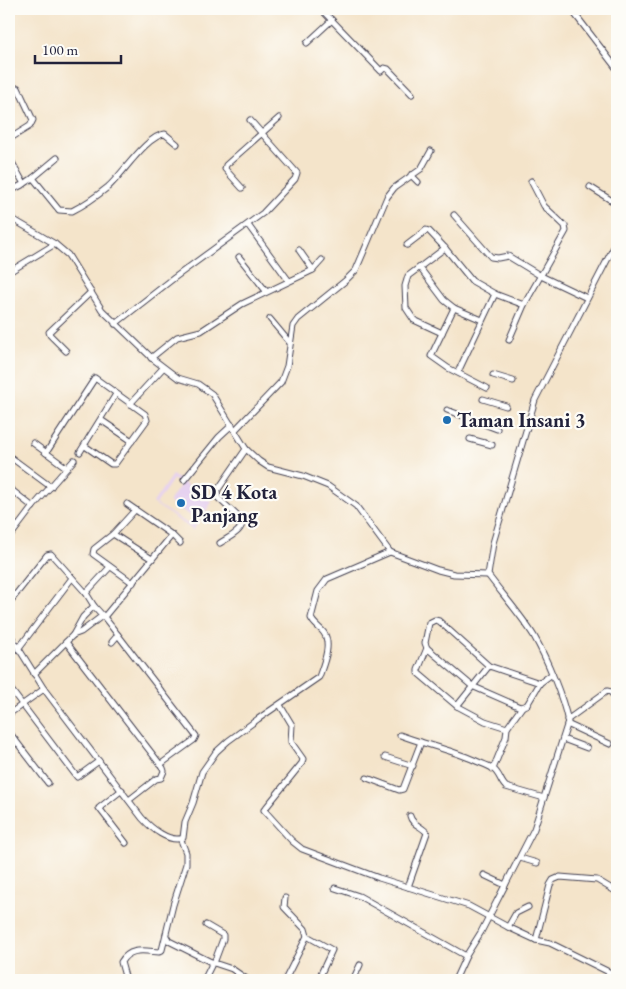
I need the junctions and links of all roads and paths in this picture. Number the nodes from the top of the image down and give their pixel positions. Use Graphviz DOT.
graph roads {
  1 [pos="321,9"];
  2 [pos="571,9"];
  3 [pos="332,20"];
  4 [pos="9,21"];
  5 [pos="9,27"];
  6 [pos="307,43"];
  7 [pos="617,69"];
  8 [pos="18,88"];
  9 [pos="412,94"];
  10 [pos="279,118"];
  11 [pos="250,120"];
  12 [pos="261,133"];
  13 [pos="9,139"];
  14 [pos="177,144"];
  15 [pos="431,151"];
  16 [pos="9,157"];
  17 [pos="57,158"];
  18 [pos="411,175"];
  19 [pos="33,178"];
  20 [pos="531,181"];
  21 [pos="418,182"];
  22 [pos="24,184"];
  23 [pos="590,187"];
  24 [pos="242,188"];
  25 [pos="14,189"];
  26 [pos="617,204"];
  27 [pos="454,215"];
  28 [pos="9,217"];
  29 [pos="248,225"];
  30 [pos="55,244"];
  31 [pos="407,245"];
  32 [pos="617,245"];
  33 [pos="445,248"];
  34 [pos="299,250"];
  35 [pos="239,257"];
  36 [pos="322,260"];
  37 [pos="420,268"];
  38 [pos="313,270"];
  39 [pos="9,272"];
  40 [pos="542,276"];
  41 [pos="289,281"];
  42 [pos="266,291"];
  43 [pos="91,292"];
  44 [pos="494,294"];
  45 [pos="587,298"];
  46 [pos="524,305"];
  47 [pos="454,308"];
  48 [pos="270,319"];
  49 [pos="482,320"];
  50 [pos="115,324"];
  51 [pos="442,333"];
  52 [pos="509,340"];
  53 [pos="290,342"];
  54 [pos="66,351"];
  55 [pos="151,358"];
  56 [pos="163,368"];
  57 [pos="458,372"];
  58 [pos="493,375"];
  59 [pos="513,381"];
  60 [pos="487,388"];
  61 [pos="116,394"];
  62 [pos="483,399"];
  63 [pos="130,404"];
  64 [pos="506,406"];
  65 [pos="447,410"];
  66 [pos="101,420"];
  67 [pos="234,428"];
  68 [pos="497,429"];
  69 [pos="470,439"];
  70 [pos="132,441"];
  71 [pos="33,443"];
  72 [pos="492,445"];
  73 [pos="85,446"];
  74 [pos="246,449"];
  75 [pos="80,452"];
  76 [pos="46,453"];
  77 [pos="9,456"];
  78 [pos="74,460"];
  79 [pos="67,468"];
  80 [pos="184,480"];
  81 [pos="51,487"];
  82 [pos="9,488"];
  83 [pos="127,504"];
  84 [pos="33,507"];
  85 [pos="135,510"];
  86 [pos="9,520"];
  87 [pos="17,527"];
  88 [pos="113,534"];
  89 [pos="172,535"];
  90 [pos="9,538"];
  91 [pos="180,543"];
  92 [pos="220,543"];
  93 [pos="390,552"];
  94 [pos="152,559"];
  95 [pos="110,567"];
  96 [pos="488,575"];
  97 [pos="72,578"];
  98 [pos="133,583"];
  99 [pos="86,593"];
  100 [pos="9,604"];
  101 [pos="94,606"];
  102 [pos="103,616"];
  103 [pos="9,633"];
  104 [pos="73,635"];
  105 [pos="118,635"];
  106 [pos="66,642"];
  107 [pos="112,642"];
  108 [pos="426,648"];
  109 [pos="18,649"];
  110 [pos="489,666"];
  111 [pos="34,674"];
  112 [pos="552,674"];
  113 [pos="540,684"];
  114 [pos="472,686"];
  115 [pos="9,687"];
  116 [pos="44,689"];
  117 [pos="617,701"];
  118 [pos="21,704"];
  119 [pos="280,705"];
  120 [pos="458,706"];
  121 [pos="522,707"];
  122 [pos="9,714"];
  123 [pos="567,722"];
  124 [pos="507,728"];
  125 [pos="9,732"];
  126 [pos="400,735"];
  127 [pos="563,739"];
  128 [pos="421,742"];
  129 [pos="610,744"];
  130 [pos="587,748"];
  131 [pos="385,757"];
  132 [pos="99,761"];
  133 [pos="161,764"];
  134 [pos="413,766"];
  135 [pos="493,769"];
  136 [pos="367,778"];
  137 [pos="48,783"];
  138 [pos="122,790"];
  139 [pos="544,798"];
  140 [pos="129,800"];
  141 [pos="410,816"];
  142 [pos="181,840"];
  143 [pos="126,843"];
  144 [pos="520,858"];
  145 [pos="537,863"];
  146 [pos="484,875"];
  147 [pos="505,885"];
  148 [pos="408,887"];
  149 [pos="335,888"];
  150 [pos="617,892"];
  151 [pos="285,898"];
  152 [pos="528,907"];
  153 [pos="488,916"];
  154 [pos="206,925"];
  155 [pos="508,927"];
  156 [pos="166,936"];
  157 [pos="308,936"];
  158 [pos="536,940"];
  159 [pos="466,956"];
  160 [pos="212,962"];
  161 [pos="360,965"];
  162 [pos="617,976"];
  163 [pos="126,980"];
  164 [pos="204,980"];
  165 [pos="248,980"];
  166 [pos="285,980"];
  167 [pos="318,980"];
  168 [pos="353,980"];
  169 [pos="455,980"];
  1 -- 3 [label="street"];
  2 -- 7 [label="street"];
  3 -- 6 [label="street"];
  3 -- 9 [label="street"];
  4 -- 5 [label="street"];
  8 -- 13 [label="street"];
  10 -- 12 [label="street"];
  11 -- 12 [label="street"];
  12 -- 24 [label="street"];
  12 -- 29 [label="street"];
  14 -- 19 [label="street"];
  15 -- 18 [label="street"];
  16 -- 22 [label="street"];
  17 -- 19 [label="street"];
  18 -- 21 [label="street"];
  18 -- 53 [label="street"];
  19 -- 22 [label="street"];
  20 -- 40 [label="street"];
  22 -- 25 [label="street"];
  23 -- 26 [label="street"];
  27 -- 40 [label="street"];
  28 -- 30 [label="street"];
  29 -- 41 [label="street"];
  29 -- 50 [label="street"];
  30 -- 39 [label="street"];
  30 -- 43 [label="street"];
  31 -- 33 [label="street"];
  32 -- 45 [label="street"];
  33 -- 37 [label="street"];
  33 -- 44 [label="street"];
  34 -- 38 [label="street"];
  35 -- 42 [label="street"];
  36 -- 38 [label="street"];
  37 -- 47 [label="street"];
  37 -- 51 [label="street"];
  38 -- 41 [label="street"];
  40 -- 45 [label="street"];
  40 -- 46 [label="street"];
  41 -- 42 [label="street"];
  42 -- 55 [label="street"];
  43 -- 50 [label="street"];
  43 -- 54 [label="street"];
  44 -- 46 [label="street"];
  44 -- 49 [label="street"];
  45 -- 96 [label="street"];
  46 -- 52 [label="street"];
  47 -- 49 [label="street"];
  47 -- 51 [label="street"];
  48 -- 53 [label="street"];
  49 -- 57 [label="street"];
  50 -- 55 [label="street"];
  51 -- 57 [label="street"];
  53 -- 67 [label="street"];
  55 -- 56 [label="street"];
  56 -- 63 [label="street"];
  56 -- 67 [label="street"];
  57 -- 60 [label="street"];
  58 -- 59 [label="street"];
  61 -- 63 [label="street"];
  61 -- 66 [label="street"];
  61 -- 76 [label="street"];
  62 -- 64 [label="street"];
  63 -- 70 [label="street"];
  65 -- 68 [label="street"];
  66 -- 70 [label="street"];
  66 -- 73 [label="street"];
  67 -- 74 [label="street"];
  67 -- 80 [label="street"];
  69 -- 72 [label="street"];
  70 -- 73 [label="street"];
  71 -- 76 [label="street"];
  73 -- 75 [label="street"];
  74 -- 92 [label="street"];
  74 -- 93 [label="street"];
  76 -- 79 [label="street"];
  77 -- 81 [label="street"];
  78 -- 79 [label="street"];
  79 -- 81 [label="street"];
  81 -- 84 [label="street"];
  82 -- 84 [label="street"];
  83 -- 85 [label="street"];
  84 -- 87 [label="street"];
  85 -- 88 [label="street"];
  85 -- 89 [label="street"];
  86 -- 87 [label="street"];
  87 -- 90 [label="street"];
  88 -- 94 [label="street"];
  88 -- 95 [label="street"];
  89 -- 91 [label="street"];
  89 -- 94 [label="street"];
  93 -- 96 [label="street"];
  93 -- 119 [label="street"];
  94 -- 98 [label="street"];
  95 -- 98 [label="street"];
  95 -- 99 [label="street"];
  96 -- 112 [label="street"];
  97 -- 99 [label="street"];
  97 -- 100 [label="street"];
  97 -- 109 [label="street"];
  98 -- 102 [label="street"];
  99 -- 101 [label="street"];
  101 -- 102 [label="street"];
  101 -- 104 [label="street"];
  102 -- 104 [label="street"];
  102 -- 105 [label="street"];
  103 -- 109 [label="street"];
  104 -- 106 [label="street"];
  105 -- 107 [label="street"];
  105 -- 133 [label="street"];
  106 -- 111 [label="street"];
  106 -- 133 [label="street"];
  108 -- 110 [label="street"];
  108 -- 114 [label="street"];
  108 -- 120 [label="street"];
  109 -- 111 [label="street"];
  110 -- 113 [label="street"];
  110 -- 114 [label="street"];
  111 -- 116 [label="street"];
  112 -- 113 [label="street"];
  112 -- 123 [label="street"];
  113 -- 121 [label="street"];
  114 -- 120 [label="street"];
  114 -- 121 [label="street"];
  115 -- 118 [label="street"];
  116 -- 118 [label="street"];
  116 -- 132 [label="street"];
  117 -- 123 [label="street"];
  118 -- 122 [label="street"];
  118 -- 132 [label="street"];
  119 -- 142 [label="street"];
  119 -- 148 [label="street"];
  120 -- 124 [label="street"];
  121 -- 124 [label="street"];
  123 -- 127 [label="street"];
  123 -- 129 [label="street"];
  124 -- 135 [label="street"];
  125 -- 137 [label="street"];
  126 -- 128 [label="street"];
  127 -- 130 [label="street"];
  127 -- 139 [label="street"];
  128 -- 134 [label="street"];
  128 -- 135 [label="street"];
  131 -- 134 [label="street"];
  132 -- 138 [label="street"];
  133 -- 140 [label="street"];
  134 -- 136 [label="street"];
  135 -- 139 [label="street"];
  138 -- 140 [label="street"];
  138 -- 143 [label="street"];
  139 -- 144 [label="street"];
  140 -- 142 [label="street"];
  141 -- 148 [label="street"];
  142 -- 156 [label="street"];
  144 -- 145 [label="street"];
  144 -- 147 [label="street"];
  146 -- 147 [label="street"];
  147 -- 153 [label="street"];
  148 -- 153 [label="street"];
  149 -- 159 [label="street"];
  150 -- 158 [label="street"];
  151 -- 157 [label="street"];
  152 -- 155 [label="street"];
  153 -- 155 [label="street"];
  153 -- 159 [label="street"];
  154 -- 160 [label="street"];
  155 -- 158 [label="street"];
  156 -- 160 [label="street"];
  156 -- 163 [label="street"];
  157 -- 166 [label="street"];
  157 -- 167 [label="street"];
  158 -- 162 [label="street"];
  159 -- 169 [label="street"];
  160 -- 164 [label="street"];
  160 -- 165 [label="street"];
  161 -- 168 [label="street"];
}
